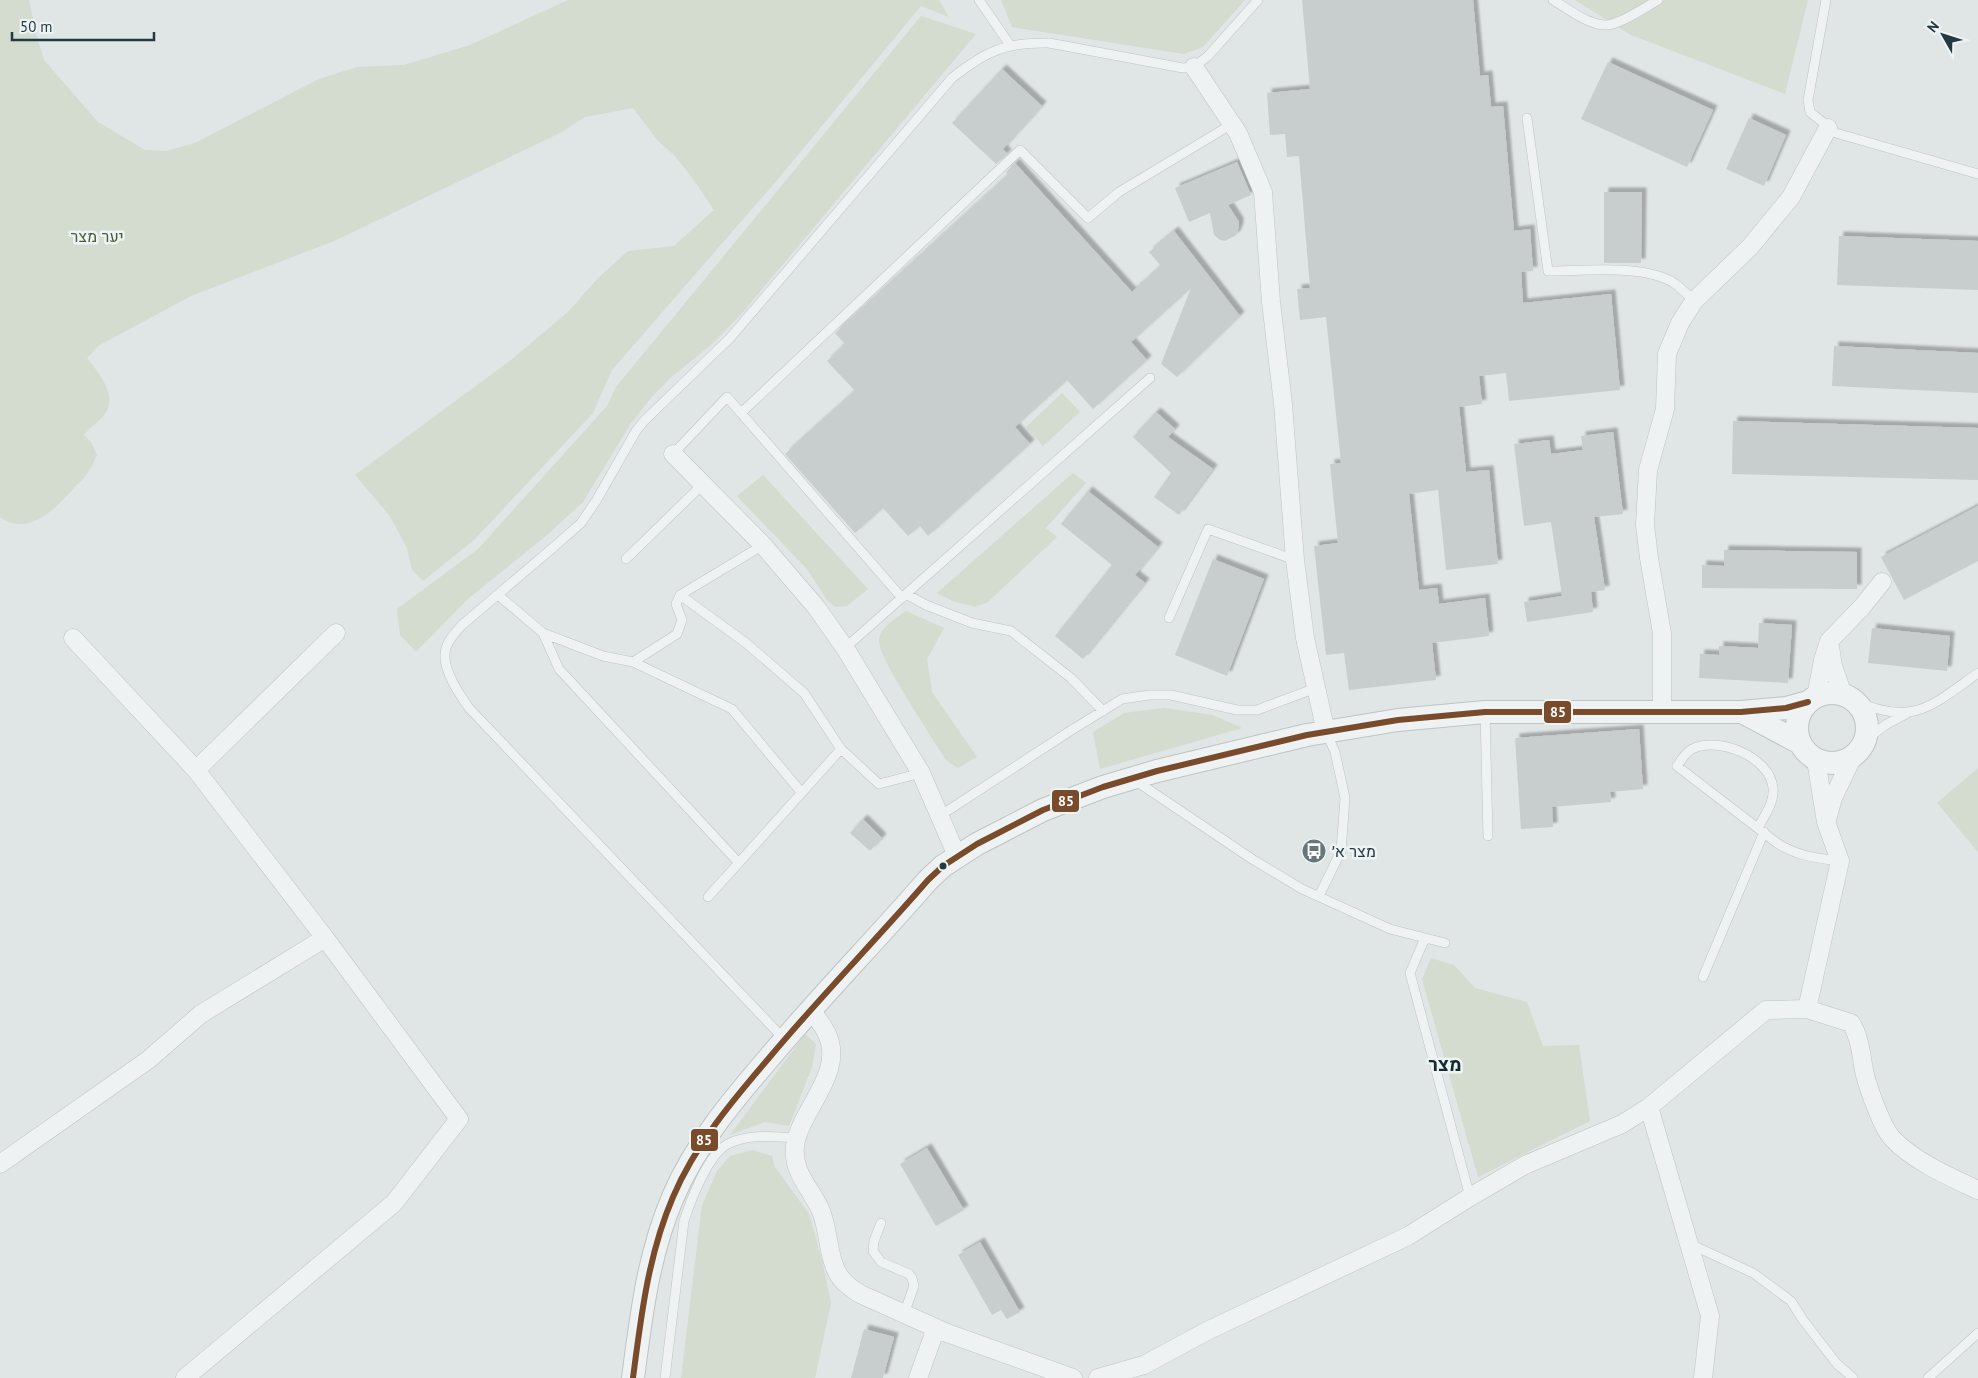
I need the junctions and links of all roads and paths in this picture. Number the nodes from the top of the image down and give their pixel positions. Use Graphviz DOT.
graph roads {
  1 [pos="979,0"];
  2 [pos="1258,0"];
  3 [pos="1553,0"];
  4 [pos="1658,0"];
  5 [pos="1826,0"];
  6 [pos="1010,45"];
  7 [pos="1194,67"];
  8 [pos="1527,118"];
  9 [pos="1232,124"];
  10 [pos="1828,128"];
  11 [pos="1978,174"];
  12 [pos="1694,301"];
  13 [pos="1150,378"];
  14 [pos="741,413"];
  15 [pos="673,454"];
  16 [pos="703,484"];
  17 [pos="763,545"];
  18 [pos="626,558"];
  19 [pos="1295,560"];
  20 [pos="1882,582"];
  21 [pos="498,595"];
  22 [pos="680,595"];
  23 [pos="904,596"];
  24 [pos="1169,618"];
  25 [pos="336,632"];
  26 [pos="543,633"];
  27 [pos="73,638"];
  28 [pos="1829,641"];
  29 [pos="845,648"];
  30 [pos="632,662"];
  31 [pos="1978,673"];
  32 [pos="1316,688"];
  33 [pos="1848,698"];
  34 [pos="1812,700"];
  35 [pos="1102,711"];
  36 [pos="1662,711"];
  37 [pos="1485,712"];
  38 [pos="1741,712"];
  39 [pos="1909,713"];
  40 [pos="1326,732"];
  41 [pos="1800,743"];
  42 [pos="841,749"];
  43 [pos="1859,749"];
  44 [pos="1816,760"];
  45 [pos="196,770"];
  46 [pos="921,773"];
  47 [pos="1131,778"];
  48 [pos="801,792"];
  49 [pos="940,815"];
  50 [pos="1826,822"];
  51 [pos="1761,830"];
  52 [pos="1488,836"];
  53 [pos="957,856"];
  54 [pos="1840,861"];
  55 [pos="738,862"];
  56 [pos="1318,896"];
  57 [pos="708,897"];
  58 [pos="325,938"];
  59 [pos="1425,938"];
  60 [pos="1445,943"];
  61 [pos="1704,978"];
  62 [pos="1807,1009"];
  63 [pos="811,1010"];
  64 [pos="784,1039"];
  65 [pos="1649,1107"];
  66 [pos="797,1138"];
  67 [pos="0,1164"];
  68 [pos="1978,1190"];
  69 [pos="1470,1197"];
  70 [pos="881,1223"];
  71 [pos="1688,1243"];
  72 [pos="904,1314"];
  73 [pos="936,1328"];
  74 [pos="1978,1333"];
  75 [pos="185,1378"];
  76 [pos="633,1378"];
  77 [pos="665,1378"];
  78 [pos="918,1378"];
  79 [pos="1073,1378"];
  80 [pos="1098,1378"];
  81 [pos="1703,1378"];
  82 [pos="1853,1378"];
  83 [pos="1928,1378"];
  1 -- 6 [label="lane"];
  2 -- 7 [label="lane"];
  3 -- 4 [label="lane"];
  5 -- 10 [label="lane"];
  6 -- 7 [label="lane"];
  6 -- 21 [label="lane"];
  7 -- 9 [label="street"];
  8 -- 12 [label="lane"];
  9 -- 14 [label="lane"];
  9 -- 19 [label="street"];
  10 -- 11 [label="lane"];
  10 -- 12 [label="street"];
  12 -- 36 [label="street"];
  13 -- 23 [label="lane"];
  14 -- 15 [label="lane"];
  14 -- 23 [label="lane"];
  15 -- 16 [label="street"];
  16 -- 17 [label="street"];
  16 -- 18 [label="lane"];
  17 -- 22 [label="lane"];
  17 -- 29 [label="street"];
  19 -- 24 [label="lane"];
  19 -- 32 [label="street"];
  20 -- 28 [label="street"];
  21 -- 26 [label="lane"];
  21 -- 64 [label="lane"];
  22 -- 30 [label="lane"];
  22 -- 42 [label="lane"];
  23 -- 29 [label="lane"];
  23 -- 35 [label="lane"];
  25 -- 45 [label="street"];
  26 -- 30 [label="lane"];
  26 -- 55 [label="lane"];
  27 -- 45 [label="street"];
  28 -- 33 [label="street"];
  28 -- 34 [label="street"];
  29 -- 46 [label="street"];
  30 -- 48 [label="lane"];
  31 -- 39 [label="lane"];
  32 -- 35 [label="lane"];
  32 -- 40 [label="street"];
  33 -- 34 [label="street"];
  33 -- 39 [label="lane"];
  33 -- 43 [label="street"];
  34 -- 38 [label="street"];
  34 -- 41 [label="street"];
  35 -- 49 [label="lane"];
  36 -- 37 [label="street"];
  36 -- 38 [label="street"];
  37 -- 40 [label="street"];
  37 -- 52 [label="lane"];
  38 -- 41 [label="street"];
  39 -- 43 [label="lane"];
  40 -- 47 [label="street"];
  40 -- 56 [label="lane"];
  41 -- 44 [label="street"];
  42 -- 46 [label="lane"];
  42 -- 48 [label="lane"];
  43 -- 44 [label="street"];
  43 -- 50 [label="street"];
  44 -- 50 [label="street"];
  45 -- 58 [label="street"];
  46 -- 49 [label="street"];
  47 -- 53 [label="street"];
  47 -- 56 [label="lane"];
  48 -- 55 [label="lane"];
  49 -- 53 [label="street"];
  50 -- 54 [label="street"];
  51 -- 51 [label="lane"];
  51 -- 54 [label="lane"];
  51 -- 61 [label="lane"];
  53 -- 63 [label="street"];
  54 -- 62 [label="street"];
  55 -- 57 [label="lane"];
  56 -- 59 [label="lane"];
  58 -- 67 [label="street"];
  58 -- 75 [label="street"];
  59 -- 60 [label="lane"];
  59 -- 69 [label="lane"];
  62 -- 65 [label="street"];
  62 -- 68 [label="street"];
  63 -- 64 [label="street"];
  63 -- 66 [label="street"];
  64 -- 76 [label="street"];
  65 -- 69 [label="street"];
  65 -- 71 [label="street"];
  66 -- 72 [label="street"];
  66 -- 77 [label="lane"];
  69 -- 80 [label="street"];
  70 -- 72 [label="lane"];
  71 -- 81 [label="street"];
  71 -- 82 [label="lane"];
  72 -- 73 [label="street"];
  73 -- 78 [label="street"];
  73 -- 79 [label="street"];
  74 -- 83 [label="lane"];
}
